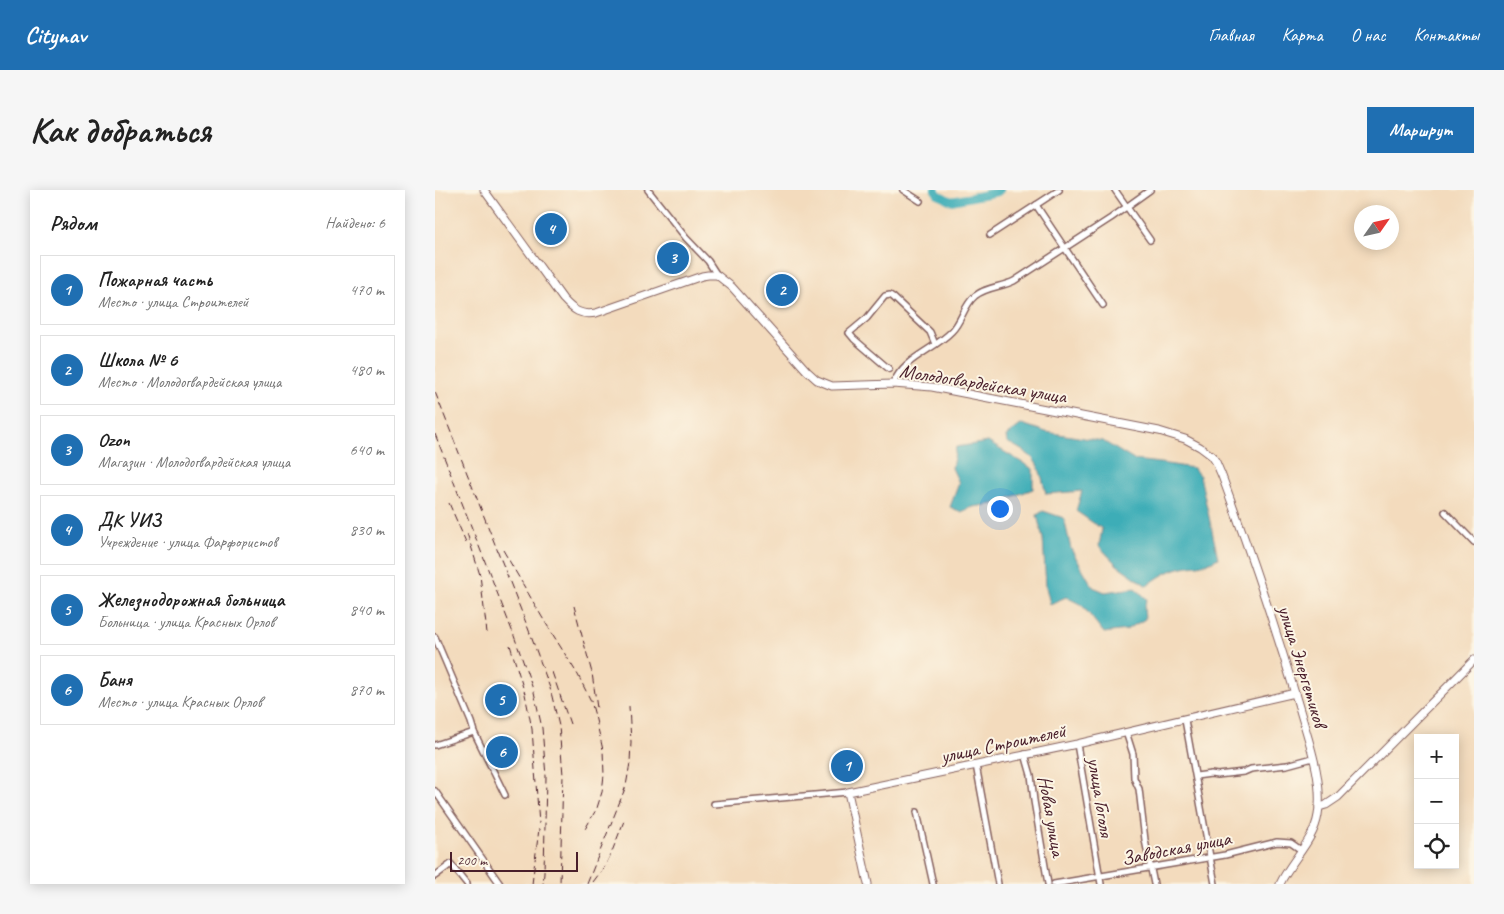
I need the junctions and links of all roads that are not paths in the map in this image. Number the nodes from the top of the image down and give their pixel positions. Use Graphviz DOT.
graph roads {
  1 [pos="484,190"];
  2 [pos="648,190"];
  3 [pos="656,190"];
  4 [pos="903,190"];
  5 [pos="1059,190"];
  6 [pos="1115,190"];
  7 [pos="1150,190"];
  8 [pos="652,195"];
  9 [pos="920,201"];
  10 [pos="1036,205"];
  11 [pos="1127,207"];
  12 [pos="990,235"];
  13 [pos="1150,240"];
  14 [pos="1065,247"];
  15 [pos="717,274"];
  16 [pos="1103,305"];
  17 [pos="935,344"];
  18 [pos="889,369"];
  19 [pos="893,384"];
  20 [pos="1212,456"];
  21 [pos="1445,512"];
  22 [pos="1474,542"];
  23 [pos="435,637"];
  24 [pos="1474,660"];
  25 [pos="1295,694"];
  26 [pos="1185,720"];
  27 [pos="474,732"];
  28 [pos="1126,732"];
  29 [pos="1077,744"];
  30 [pos="435,745"];
  31 [pos="1025,754"];
  32 [pos="1313,758"];
  33 [pos="975,765"];
  34 [pos="1196,776"];
  35 [pos="435,791"];
  36 [pos="848,792"];
  37 [pos="505,795"];
  38 [pos="714,804"];
  39 [pos="1319,808"];
  40 [pos="917,812"];
  41 [pos="1301,850"];
  42 [pos="1210,857"];
  43 [pos="1152,868"];
  44 [pos="435,876"];
  45 [pos="1100,877"];
  46 [pos="467,884"];
  47 [pos="500,884"];
  48 [pos="868,884"];
  49 [pos="933,884"];
  50 [pos="998,884"];
  51 [pos="1048,884"];
  52 [pos="1054,884"];
  53 [pos="1101,884"];
  54 [pos="1154,884"];
  55 [pos="1215,884"];
  56 [pos="1280,884"];
  1 -- 15 [label="street"];
  2 -- 8 [label="street, Молодогвардейская улица"];
  3 -- 8 [label="street"];
  4 -- 9 [label="street"];
  5 -- 10 [label="street"];
  6 -- 11 [label="street"];
  7 -- 11 [label="street"];
  8 -- 15 [label="street, Молодогвардейская улица"];
  10 -- 12 [label="street"];
  10 -- 14 [label="street"];
  11 -- 13 [label="street"];
  11 -- 14 [label="street"];
  14 -- 16 [label="street"];
  14 -- 17 [label="street"];
  15 -- 19 [label="street, Молодогвардейская улица"];
  17 -- 18 [label="street"];
  17 -- 19 [label="street"];
  19 -- 20 [label="street, Молодогвардейская улица"];
  20 -- 25 [label="street, улица Энергетиков"];
  21 -- 22 [label="street"];
  23 -- 27 [label="street"];
  24 -- 39 [label="street"];
  25 -- 26 [label="street, улица Строителей"];
  25 -- 32 [label="street, улица Энергетиков"];
  26 -- 28 [label="street, улица Строителей"];
  26 -- 34 [label="street"];
  27 -- 30 [label="street"];
  27 -- 37 [label="street"];
  28 -- 29 [label="street, улица Строителей"];
  28 -- 43 [label="street"];
  29 -- 31 [label="street, улица Строителей"];
  29 -- 45 [label="street, улица Гоголя"];
  31 -- 33 [label="street, улица Строителей"];
  31 -- 51 [label="street, Новая улица"];
  32 -- 34 [label="street"];
  32 -- 39 [label="street, улица Энергетиков"];
  33 -- 36 [label="street, улица Строителей"];
  33 -- 50 [label="street"];
  34 -- 42 [label="street"];
  35 -- 47 [label="street"];
  36 -- 38 [label="street, улица Строителей"];
  36 -- 48 [label="street"];
  39 -- 41 [label="street, улица Энергетиков"];
  40 -- 49 [label="street"];
  41 -- 42 [label="street, Заводская улица"];
  41 -- 56 [label="street, улица Энергетиков"];
  42 -- 43 [label="street, Заводская улица"];
  42 -- 55 [label="street"];
  43 -- 45 [label="street, Заводская улица"];
  43 -- 54 [label="street"];
  44 -- 46 [label="street"];
  45 -- 52 [label="street, Заводская улица"];
  45 -- 53 [label="street, улица Гоголя"];
}
